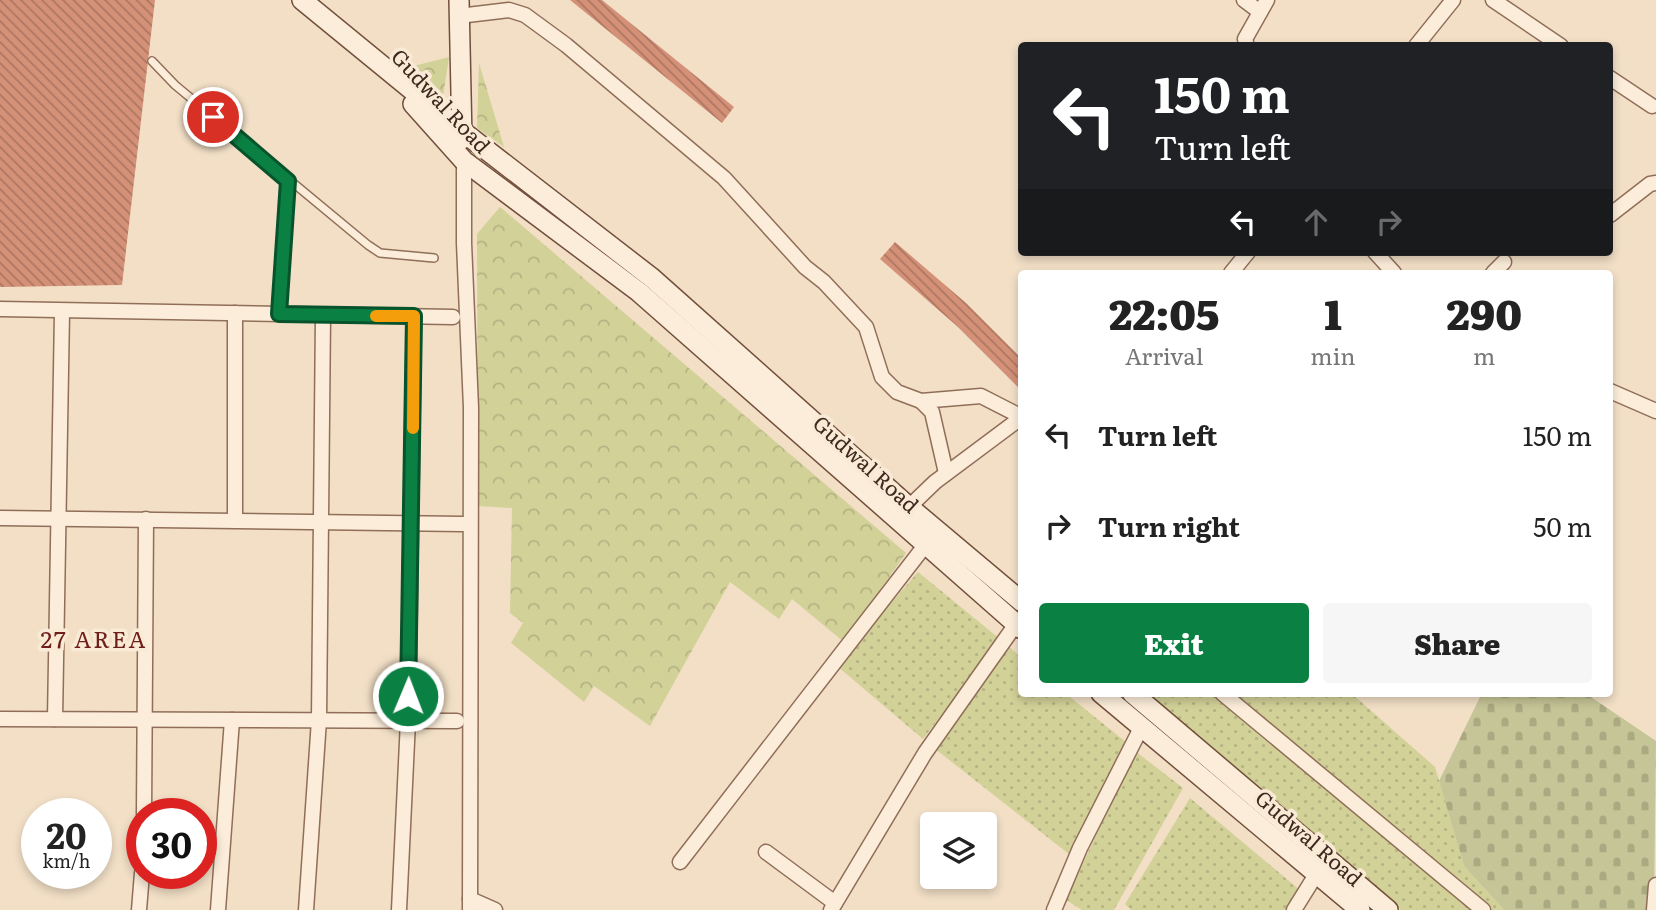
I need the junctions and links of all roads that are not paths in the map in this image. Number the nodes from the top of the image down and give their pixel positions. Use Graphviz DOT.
graph roads {
  1 [pos="302,0"];
  2 [pos="1244,0"];
  3 [pos="1453,0"];
  4 [pos="1493,0"];
  5 [pos="1264,6"];
  6 [pos="459,8"];
  7 [pos="1246,42"];
  8 [pos="1419,42"];
  9 [pos="1555,42"];
  10 [pos="372,60"];
  11 [pos="152,61"];
  12 [pos="1613,80"];
  13 [pos="1652,106"];
  14 [pos="462,131"];
  15 [pos="464,161"];
  16 [pos="288,181"];
  17 [pos="1656,183"];
  18 [pos="1613,213"];
  19 [pos="1245,256"];
  20 [pos="1379,256"];
  21 [pos="434,258"];
  22 [pos="1504,262"];
  23 [pos="1233,270"];
  24 [pos="1391,270"];
  25 [pos="1496,270"];
  26 [pos="0,309"];
  27 [pos="62,312"];
  28 [pos="235,313"];
  29 [pos="279,314"];
  30 [pos="323,315"];
  31 [pos="414,316"];
  32 [pos="453,317"];
  33 [pos="1613,392"];
  34 [pos="921,401"];
  35 [pos="1656,411"];
  36 [pos="1018,414"];
  37 [pos="1018,420"];
  38 [pos="946,473"];
  39 [pos="909,507"];
  40 [pos="0,518"];
  41 [pos="58,518"];
  42 [pos="146,519"];
  43 [pos="235,520"];
  44 [pos="319,521"];
  45 [pos="413,522"];
  46 [pos="463,524"];
  47 [pos="931,538"];
  48 [pos="1018,599"];
  49 [pos="1018,625"];
  50 [pos="1018,627"];
  51 [pos="1106,697"];
  52 [pos="1137,697"];
  53 [pos="1227,697"];
  54 [pos="0,719"];
  55 [pos="55,719"];
  56 [pos="144,720"];
  57 [pos="232,720"];
  58 [pos="319,720"];
  59 [pos="408,721"];
  60 [pos="457,721"];
  61 [pos="1142,726"];
  62 [pos="144,798"];
  63 [pos="765,852"];
  64 [pos="680,862"];
  65 [pos="1317,873"];
  66 [pos="1656,885"];
  67 [pos="141,889"];
  68 [pos="470,905"];
  69 [pos="833,907"];
  70 [pos="139,910"];
  71 [pos="218,910"];
  72 [pos="306,910"];
  73 [pos="399,910"];
  74 [pos="495,910"];
  75 [pos="1054,910"];
  76 [pos="1294,910"];
  77 [pos="1360,910"];
  78 [pos="1388,910"];
  79 [pos="1483,910"];
  80 [pos="1654,910"];
  1 -- 10 [label="main road"];
  2 -- 5 [label="street"];
  3 -- 8 [label="street"];
  4 -- 9 [label="street"];
  5 -- 7 [label="street"];
  6 -- 14 [label="main road"];
  6 -- 34 [label="street"];
  10 -- 14 [label="main road, Gudwal Road"];
  10 -- 15 [label="main road, Gudwal Road"];
  11 -- 16 [label="lane"];
  12 -- 13 [label="street"];
  14 -- 15 [label="main road"];
  14 -- 39 [label="main road, Gudwal Road"];
  15 -- 47 [label="main road, Gudwal Road"];
  15 -- 68 [label="street"];
  16 -- 21 [label="lane"];
  16 -- 29 [label="lane"];
  17 -- 18 [label="street"];
  19 -- 23 [label="street"];
  20 -- 24 [label="street"];
  22 -- 25 [label="street"];
  26 -- 27 [label="street"];
  27 -- 28 [label="street"];
  27 -- 41 [label="street"];
  28 -- 29 [label="street"];
  28 -- 43 [label="street"];
  29 -- 30 [label="street"];
  30 -- 31 [label="street"];
  30 -- 44 [label="street"];
  31 -- 32 [label="street"];
  31 -- 45 [label="street"];
  33 -- 35 [label="street"];
  34 -- 36 [label="street"];
  34 -- 38 [label="street"];
  37 -- 38 [label="street"];
  38 -- 39 [label="street"];
  39 -- 47 [label="main road, Gudwal Road"];
  40 -- 41 [label="street"];
  41 -- 42 [label="street"];
  41 -- 55 [label="street"];
  42 -- 43 [label="street"];
  42 -- 56 [label="street"];
  43 -- 44 [label="street"];
  44 -- 45 [label="street"];
  44 -- 58 [label="street"];
  45 -- 46 [label="street"];
  45 -- 59 [label="street"];
  47 -- 48 [label="main road, Gudwal Road"];
  47 -- 49 [label="main road, Gudwal Road"];
  47 -- 64 [label="street"];
  50 -- 69 [label="street"];
  51 -- 61 [label="main road, Gudwal Road"];
  52 -- 78 [label="main road, Gudwal Road"];
  53 -- 79 [label="street"];
  54 -- 55 [label="street"];
  55 -- 56 [label="street"];
  56 -- 57 [label="street"];
  56 -- 62 [label="street"];
  57 -- 58 [label="street"];
  57 -- 71 [label="street"];
  58 -- 59 [label="street"];
  58 -- 72 [label="street"];
  59 -- 60 [label="street"];
  59 -- 73 [label="street"];
  61 -- 65 [label="main road, Gudwal Road"];
  61 -- 75 [label="street"];
  63 -- 69 [label="street"];
  65 -- 76 [label="street"];
  65 -- 77 [label="main road, Gudwal Road"];
  66 -- 80 [label="street"];
  67 -- 70 [label="street"];
  68 -- 74 [label="street"];
}
